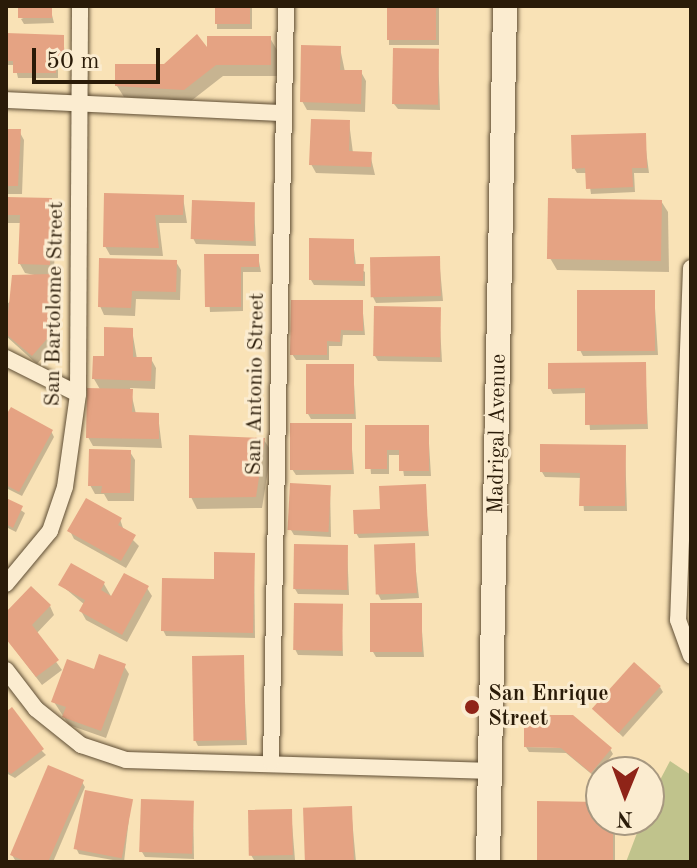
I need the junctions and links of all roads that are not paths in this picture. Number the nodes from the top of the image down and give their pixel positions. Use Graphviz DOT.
graph roads {
  1 [pos="80,6"];
  2 [pos="286,6"];
  3 [pos="505,6"];
  4 [pos="6,100"];
  5 [pos="80,105"];
  6 [pos="283,113"];
  7 [pos="691,268"];
  8 [pos="6,358"];
  9 [pos="78,394"];
  10 [pos="689,432"];
  11 [pos="6,584"];
  12 [pos="691,656"];
  13 [pos="6,670"];
  14 [pos="271,762"];
  15 [pos="493,771"];
  16 [pos="488,862"];
  1 -- 5 [label="street, San Bartolome Street"];
  2 -- 6 [label="street, San Antonio Street"];
  3 -- 15 [label="street, Madrigal Avenue"];
  4 -- 5 [label="street"];
  5 -- 6 [label="street"];
  5 -- 9 [label="street, San Bartolome Street"];
  6 -- 14 [label="street, San Antonio Street"];
  7 -- 10 [label="street"];
  8 -- 9 [label="street"];
  9 -- 11 [label="street, San Bartolome Street"];
  10 -- 12 [label="street"];
  13 -- 14 [label="street"];
  14 -- 15 [label="street"];
  15 -- 16 [label="street, Madrigal Avenue"];
}
